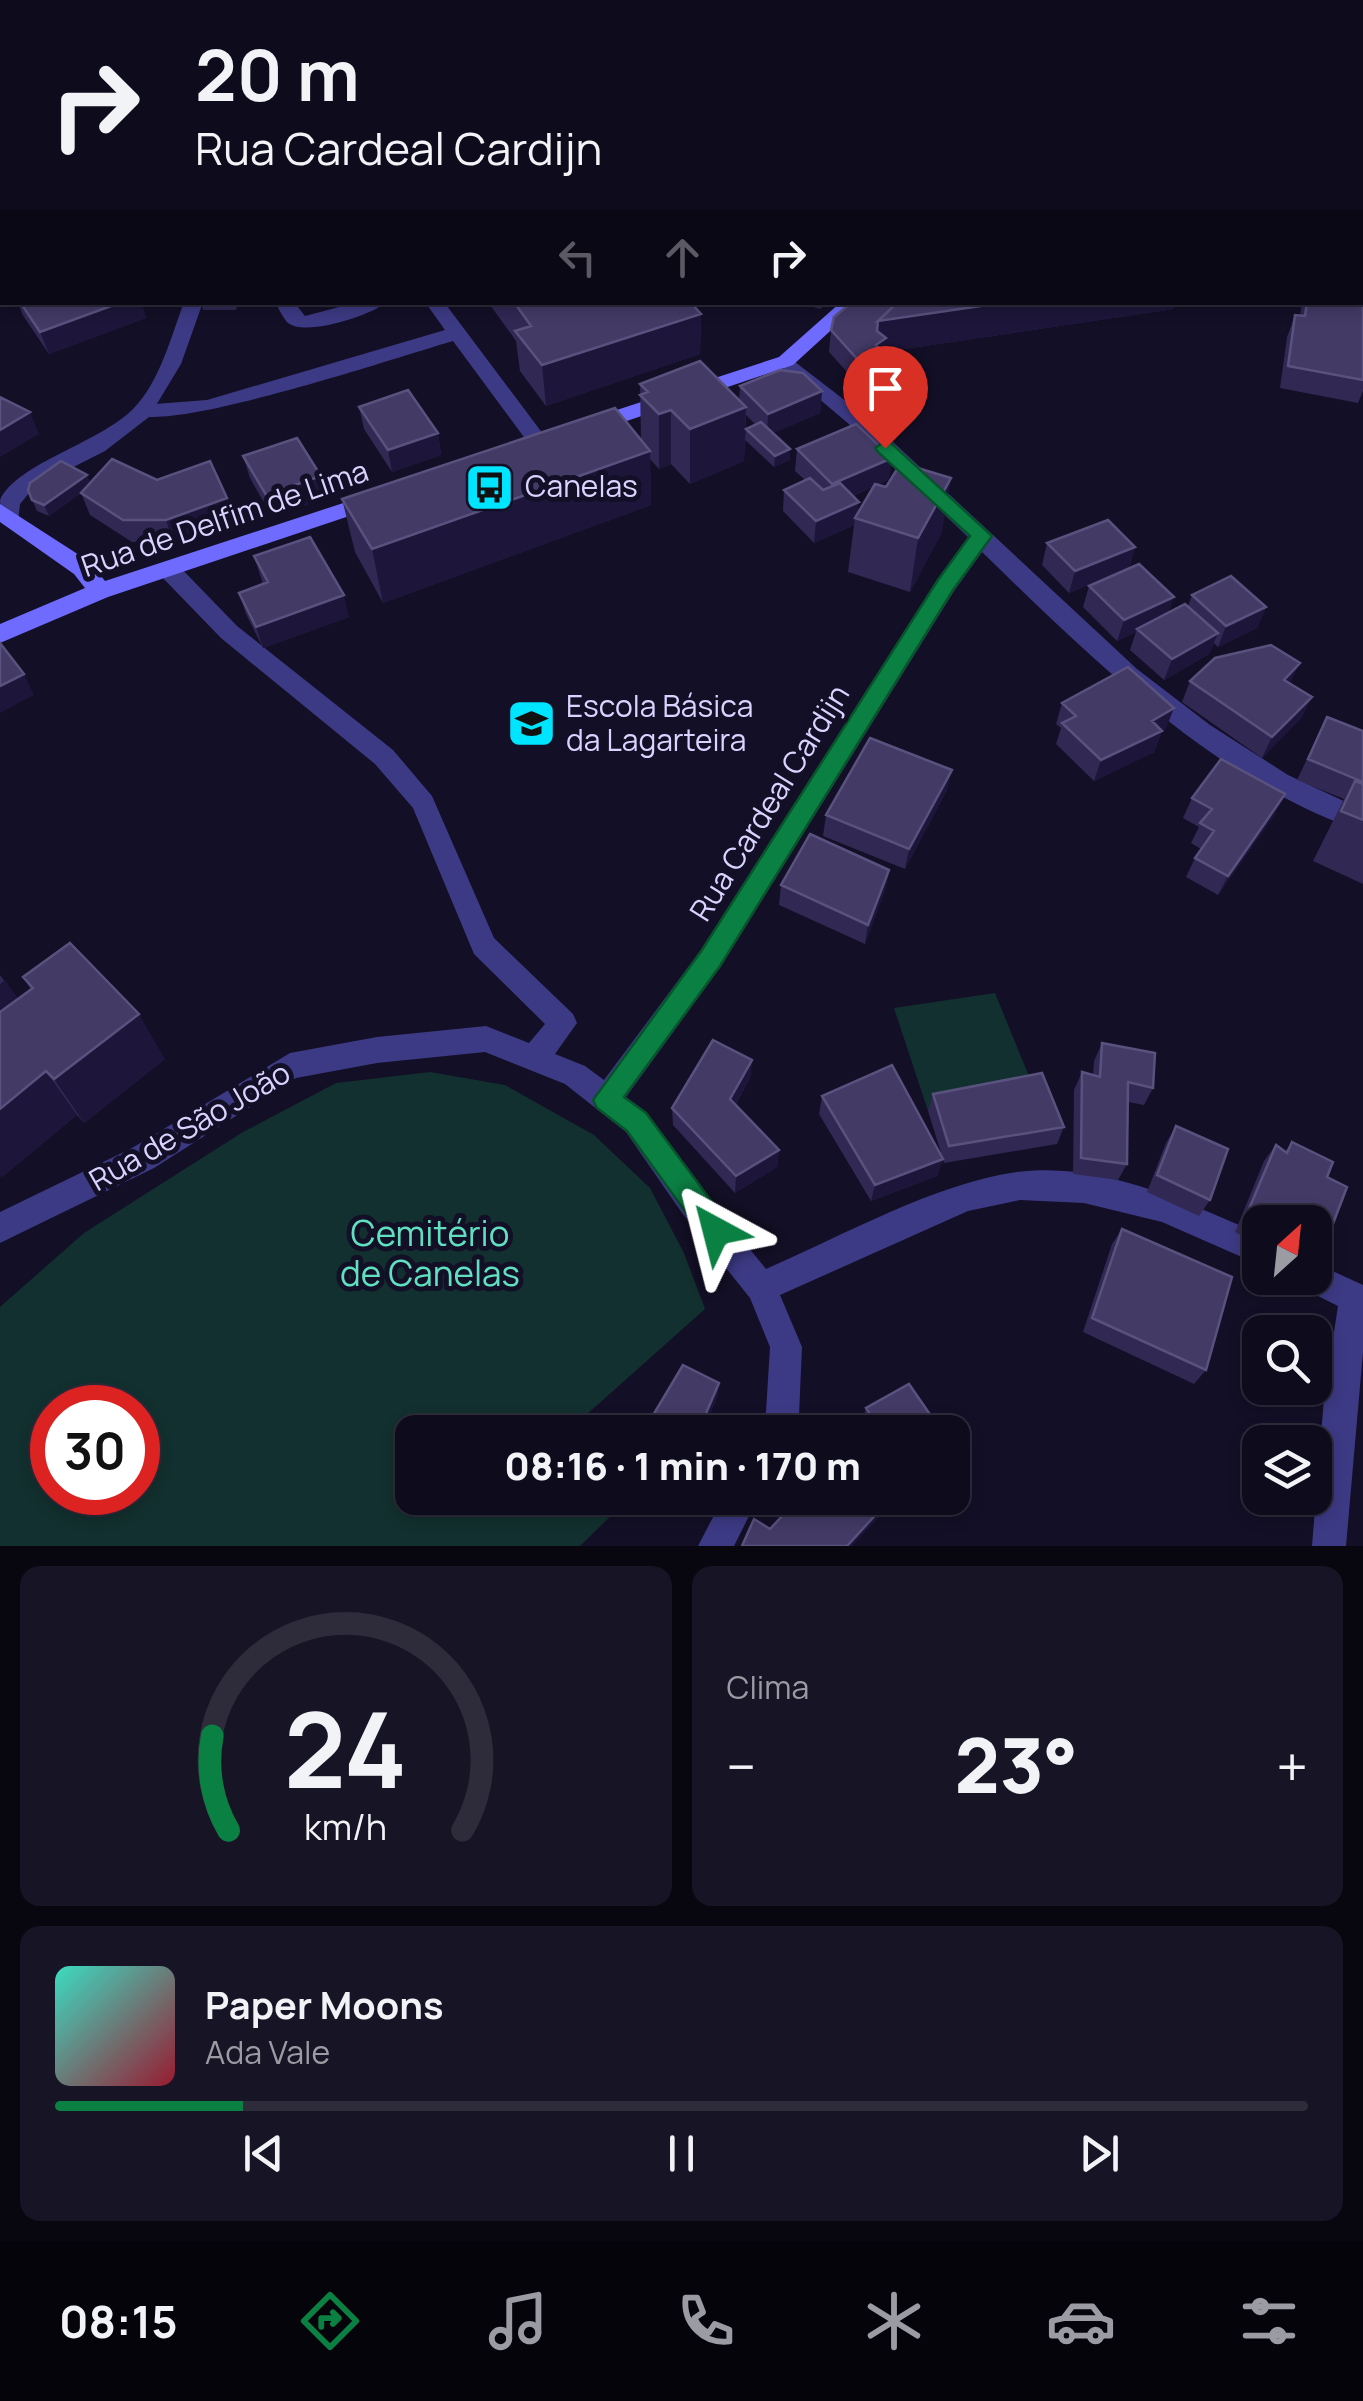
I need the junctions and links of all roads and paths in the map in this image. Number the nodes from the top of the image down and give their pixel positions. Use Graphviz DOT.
graph roads {
  1 [pos="193,305"];
  2 [pos="286,305"];
  3 [pos="368,305"];
  4 [pos="436,305"];
  5 [pos="850,305"];
  6 [pos="457,333"];
  7 [pos="786,361"];
  8 [pos="142,412"];
  9 [pos="548,440"];
  10 [pos="391,494"];
  11 [pos="5,515"];
  12 [pos="982,536"];
  13 [pos="168,569"];
  14 [pos="100,591"];
  15 [pos="0,634"];
  16 [pos="1363,822"];
  17 [pos="534,1058"];
  18 [pos="606,1100"];
  19 [pos="0,1228"];
  20 [pos="1242,1242"];
  21 [pos="1332,1286"];
  22 [pos="761,1287"];
  23 [pos="1359,1300"];
  24 [pos="782,1415"];
  25 [pos="732,1515"];
  26 [pos="715,1546"];
  27 [pos="1329,1546"];
  1 -- 8 [label="street"];
  2 -- 3 [label="street"];
  4 -- 6 [label="street"];
  5 -- 7 [label="main road"];
  6 -- 8 [label="street"];
  6 -- 9 [label="street"];
  7 -- 9 [label="main road"];
  7 -- 12 [label="street"];
  8 -- 11 [label="street"];
  10 -- 13 [label="main road, Rua de Delfim de Lima"];
  11 -- 14 [label="main road"];
  12 -- 16 [label="street"];
  12 -- 18 [label="street, Rua Cardeal Cardijn"];
  13 -- 14 [label="main road, Rua de Delfim de Lima"];
  13 -- 17 [label="street"];
  14 -- 15 [label="main road, Rua de Delfim de Lima"];
  17 -- 18 [label="street, Rua de São João"];
  17 -- 19 [label="street, Rua de São João"];
  18 -- 22 [label="street, Rua de São João"];
  20 -- 22 [label="street"];
  21 -- 23 [label="street"];
  22 -- 24 [label="street, Rua de São João"];
  23 -- 27 [label="street"];
  25 -- 26 [label="street"];
}
